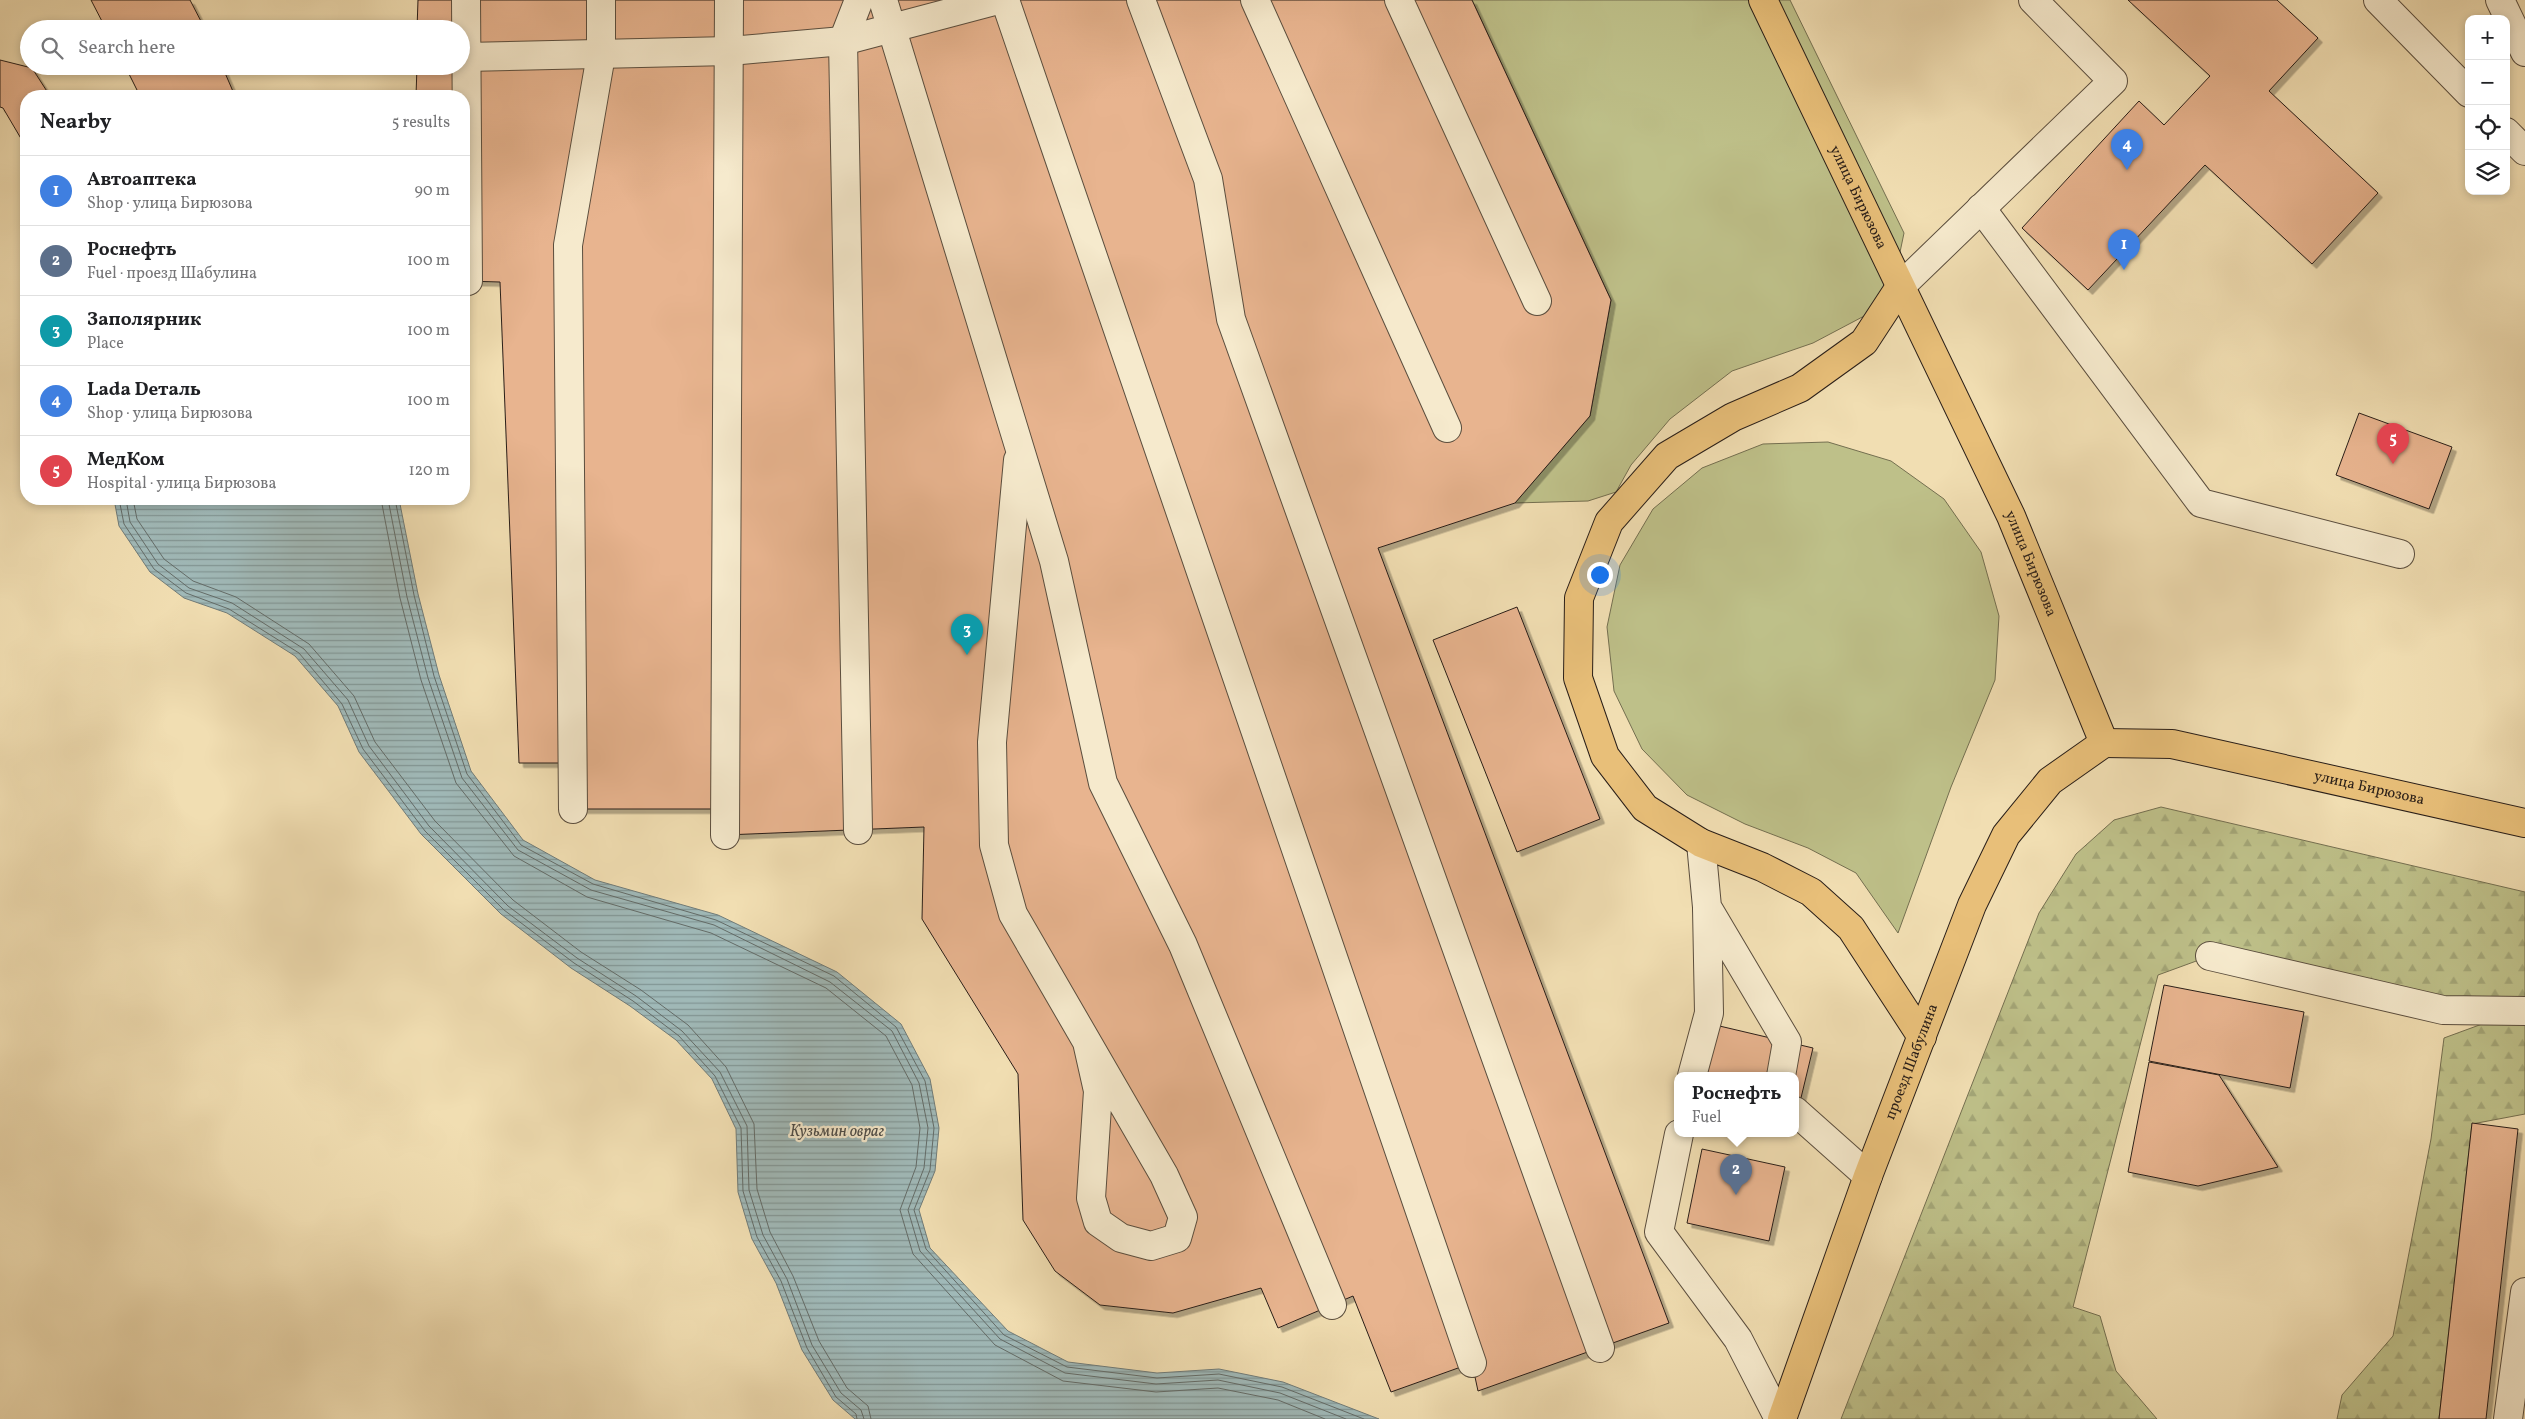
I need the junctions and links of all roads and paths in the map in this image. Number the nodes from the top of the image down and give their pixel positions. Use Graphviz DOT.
graph roads {
  1 [pos="466,0"];
  2 [pos="601,0"];
  3 [pos="729,0"];
  4 [pos="859,0"];
  5 [pos="883,0"];
  6 [pos="998,0"];
  7 [pos="1005,0"];
  8 [pos="1141,0"];
  9 [pos="1255,0"];
  10 [pos="1399,0"];
  11 [pos="1763,0"];
  12 [pos="2033,0"];
  13 [pos="2378,0"];
  14 [pos="2500,0"];
  15 [pos="466,20"];
  16 [pos="891,28"];
  17 [pos="843,41"];
  18 [pos="730,51"];
  19 [pos="2525,52"];
  20 [pos="601,56"];
  21 [pos="470,57"];
  22 [pos="466,75"];
  23 [pos="2465,89"];
  24 [pos="466,90"];
  25 [pos="2510,136"];
  26 [pos="2525,151"];
  27 [pos="1981,208"];
  28 [pos="1900,287"];
  29 [pos="1537,300"];
  30 [pos="1447,428"];
  31 [pos="1019,446"];
  32 [pos="2400,554"];
  33 [pos="2104,744"];
  34 [pos="574,809"];
  35 [pos="2525,823"];
  36 [pos="858,830"];
  37 [pos="725,835"];
  38 [pos="1701,843"];
  39 [pos="1707,907"];
  40 [pos="2210,956"];
  41 [pos="2525,1012"];
  42 [pos="1922,1037"];
  43 [pos="1087,1042"];
  44 [pos="1693,1072"];
  45 [pos="1782,1072"];
  46 [pos="1799,1115"];
  47 [pos="1799,1129"];
  48 [pos="1821,1136"];
  49 [pos="1678,1137"];
  50 [pos="1868,1176"];
  51 [pos="2525,1292"];
  52 [pos="1332,1305"];
  53 [pos="1600,1348"];
  54 [pos="1472,1363"];
  55 [pos="1781,1419"];
  56 [pos="2508,1419"];
  1 -- 15 [label="lane"];
  2 -- 20 [label="lane"];
  3 -- 18 [label="lane"];
  4 -- 17 [label="lane"];
  5 -- 16 [label="lane"];
  6 -- 16 [label="lane"];
  7 -- 54 [label="lane"];
  8 -- 53 [label="lane"];
  9 -- 30 [label="lane"];
  10 -- 29 [label="lane"];
  11 -- 28 [label="main road, улица Бирюзова"];
  12 -- 27 [label="lane"];
  13 -- 23 [label="lane"];
  14 -- 19 [label="lane"];
  16 -- 17 [label="lane"];
  16 -- 31 [label="lane"];
  17 -- 18 [label="lane"];
  17 -- 36 [label="lane"];
  18 -- 20 [label="lane"];
  18 -- 37 [label="lane"];
  20 -- 21 [label="lane"];
  20 -- 34 [label="lane"];
  22 -- 24 [label="lane"];
  25 -- 26 [label="lane"];
  27 -- 28 [label="lane"];
  27 -- 32 [label="lane"];
  28 -- 33 [label="main road, улица Бирюзова"];
  28 -- 38 [label="main road"];
  31 -- 43 [label="lane"];
  31 -- 52 [label="lane"];
  33 -- 35 [label="main road, улица Бирюзова"];
  33 -- 42 [label="main road, проезд Шабулина"];
  38 -- 39 [label="lane"];
  38 -- 42 [label="main road"];
  39 -- 44 [label="lane"];
  39 -- 45 [label="lane"];
  40 -- 41 [label="lane"];
  42 -- 50 [label="main road, проезд Шабулина"];
  43 -- 43 [label="lane"];
  46 -- 48 [label="lane"];
  47 -- 48 [label="lane"];
  48 -- 50 [label="lane"];
  49 -- 55 [label="lane"];
  50 -- 55 [label="main road, проезд Шабулина"];
  51 -- 56 [label="lane"];
}
